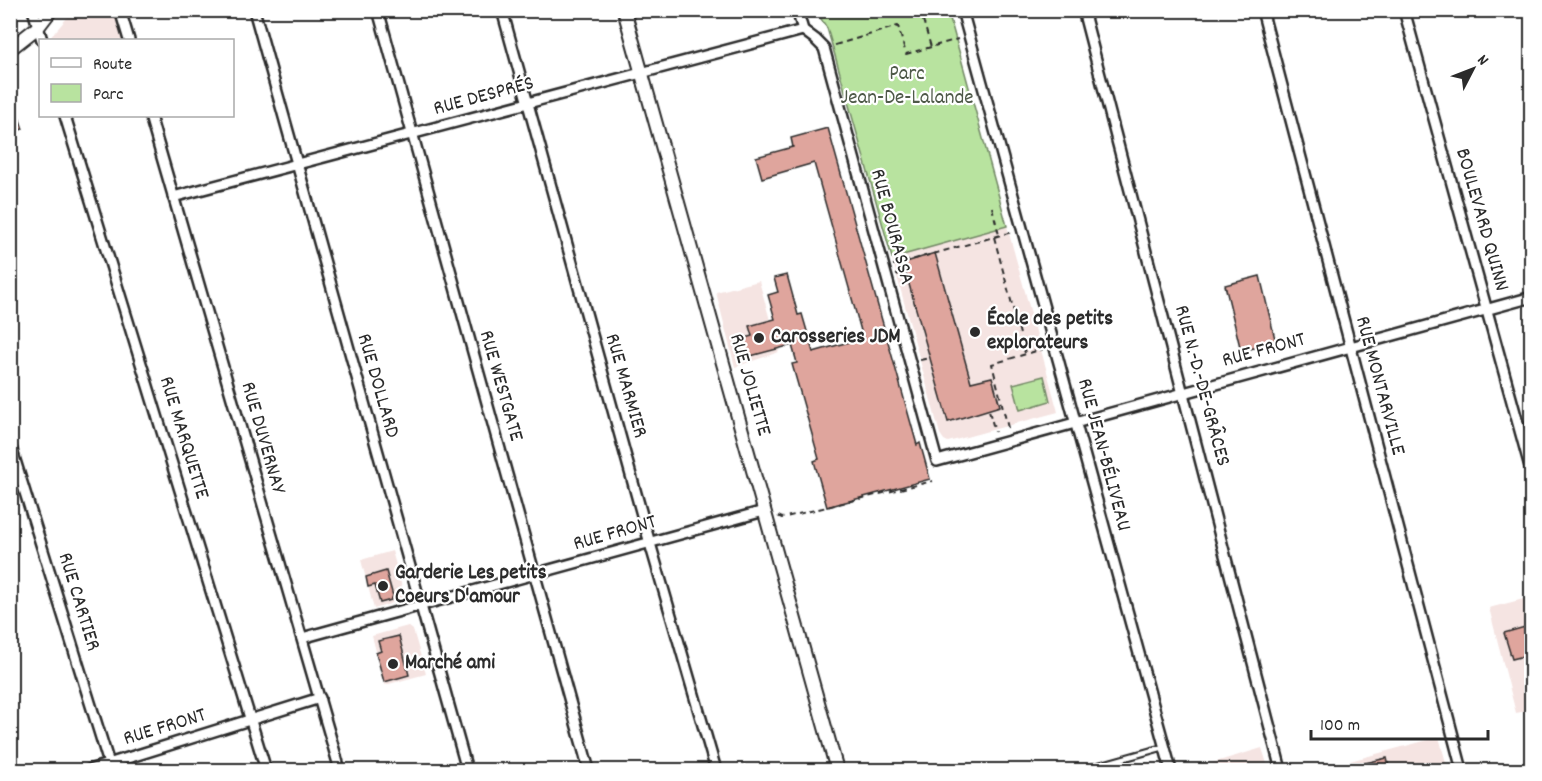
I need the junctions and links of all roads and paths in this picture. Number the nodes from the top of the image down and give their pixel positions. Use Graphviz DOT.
graph roads {
  1 [pos="33,10"];
  2 [pos="51,10"];
  3 [pos="120,10"];
  4 [pos="254,10"];
  5 [pos="378,10"];
  6 [pos="502,10"];
  7 [pos="624,10"];
  8 [pos="797,10"];
  9 [pos="920,10"];
  10 [pos="962,10"];
  11 [pos="1083,10"];
  12 [pos="1262,10"];
  13 [pos="1404,10"];
  14 [pos="38,27"];
  15 [pos="803,30"];
  16 [pos="959,38"];
  17 [pos="42,39"];
  18 [pos="129,39"];
  19 [pos="832,46"];
  20 [pos="932,47"];
  21 [pos="10,49"];
  22 [pos="642,74"];
  23 [pos="528,104"];
  24 [pos="65,117"];
  25 [pos="150,117"];
  26 [pos="411,135"];
  27 [pos="296,165"];
  28 [pos="173,198"];
  29 [pos="992,207"];
  30 [pos="1012,232"];
  31 [pos="999,235"];
  32 [pos="994,237"];
  33 [pos="893,265"];
  34 [pos="905,272"];
  35 [pos="896,275"];
  36 [pos="1532,297"];
  37 [pos="1488,309"];
  38 [pos="1350,346"];
  39 [pos="1043,349"];
  40 [pos="1025,353"];
  41 [pos="930,357"];
  42 [pos="920,360"];
  43 [pos="1184,392"];
  44 [pos="989,411"];
  45 [pos="1075,422"];
  46 [pos="1008,428"];
  47 [pos="995,432"];
  48 [pos="10,444"];
  49 [pos="937,461"];
  50 [pos="1532,474"];
  51 [pos="933,481"];
  52 [pos="764,511"];
  53 [pos="650,543"];
  54 [pos="535,576"];
  55 [pos="420,606"];
  56 [pos="302,638"];
  57 [pos="320,698"];
  58 [pos="250,720"];
  59 [pos="1164,747"];
  60 [pos="110,767"];
  61 [pos="89,771"];
  62 [pos="266,771"];
  63 [pos="340,771"];
  64 [pos="466,771"];
  65 [pos="589,771"];
  66 [pos="716,771"];
  67 [pos="837,771"];
  68 [pos="1082,771"];
  69 [pos="1171,771"];
  70 [pos="1281,771"];
  71 [pos="1462,771"];
  1 -- 14 [label="street"];
  2 -- 14 [label="street"];
  3 -- 18 [label="street"];
  4 -- 27 [label="street, RUE DOLLARD"];
  5 -- 26 [label="street, RUE WESTGATE"];
  6 -- 23 [label="street, RUE MARMIER"];
  7 -- 22 [label="street, RUE JOLIETTE"];
  8 -- 15 [label="street"];
  9 -- 20 [label="path"];
  10 -- 45 [label="street, RUE JEAN-BÉLIVEAU"];
  11 -- 43 [label="street, RUE N.-D.-DE-GRÂCES"];
  12 -- 38 [label="street, RUE MONTARVILLE"];
  13 -- 37 [label="street, BOULEVARD QUINN"];
  14 -- 17 [label="street"];
  14 -- 21 [label="street"];
  15 -- 22 [label="street, RUE DESPRÉS"];
  15 -- 49 [label="street, RUE BOURASSA"];
  16 -- 20 [label="path"];
  19 -- 20 [label="path"];
  22 -- 23 [label="street, RUE DESPRÉS"];
  22 -- 52 [label="street, RUE JOLIETTE"];
  23 -- 26 [label="street, RUE DESPRÉS"];
  23 -- 53 [label="street, RUE MARMIER"];
  24 -- 58 [label="street, RUE MARQUETTE"];
  25 -- 28 [label="street, RUE DUVERNAY"];
  26 -- 27 [label="street, RUE DESPRÉS"];
  26 -- 54 [label="street, RUE WESTGATE"];
  27 -- 28 [label="street, RUE DESPRÉS"];
  27 -- 55 [label="street, RUE DOLLARD"];
  28 -- 56 [label="street, RUE DUVERNAY"];
  29 -- 31 [label="path"];
  30 -- 31 [label="path"];
  31 -- 32 [label="path"];
  32 -- 33 [label="path"];
  32 -- 40 [label="path"];
  34 -- 35 [label="path"];
  36 -- 37 [label="street, RUE FRONT"];
  37 -- 38 [label="street, RUE FRONT"];
  37 -- 50 [label="street, BOULEVARD QUINN"];
  38 -- 43 [label="street, RUE FRONT"];
  38 -- 71 [label="street, RUE MONTARVILLE"];
  39 -- 40 [label="path"];
  40 -- 46 [label="path"];
  41 -- 42 [label="path"];
  43 -- 45 [label="street, RUE FRONT"];
  43 -- 70 [label="street, RUE N.-D.-DE-GRÂCES"];
  44 -- 47 [label="path"];
  45 -- 49 [label="street, RUE FRONT"];
  45 -- 59 [label="street, RUE JEAN-BÉLIVEAU"];
  48 -- 60 [label="street, RUE CARTIER"];
  51 -- 52 [label="path"];
  52 -- 53 [label="street, RUE FRONT"];
  52 -- 67 [label="street, RUE JOLIETTE"];
  53 -- 54 [label="street, RUE FRONT"];
  53 -- 66 [label="street, RUE MARMIER"];
  54 -- 55 [label="street, RUE FRONT"];
  54 -- 65 [label="street, RUE WESTGATE"];
  55 -- 56 [label="street, RUE FRONT"];
  55 -- 64 [label="street, RUE DOLLARD"];
  56 -- 57 [label="street, RUE DUVERNAY"];
  57 -- 58 [label="street, RUE FRONT"];
  57 -- 63 [label="street, RUE DUVERNAY"];
  58 -- 60 [label="street, RUE FRONT"];
  58 -- 62 [label="street, RUE MARQUETTE"];
  59 -- 68 [label="lane"];
  59 -- 69 [label="street, RUE JEAN-BÉLIVEAU"];
  60 -- 61 [label="street, RUE FRONT"];
}
